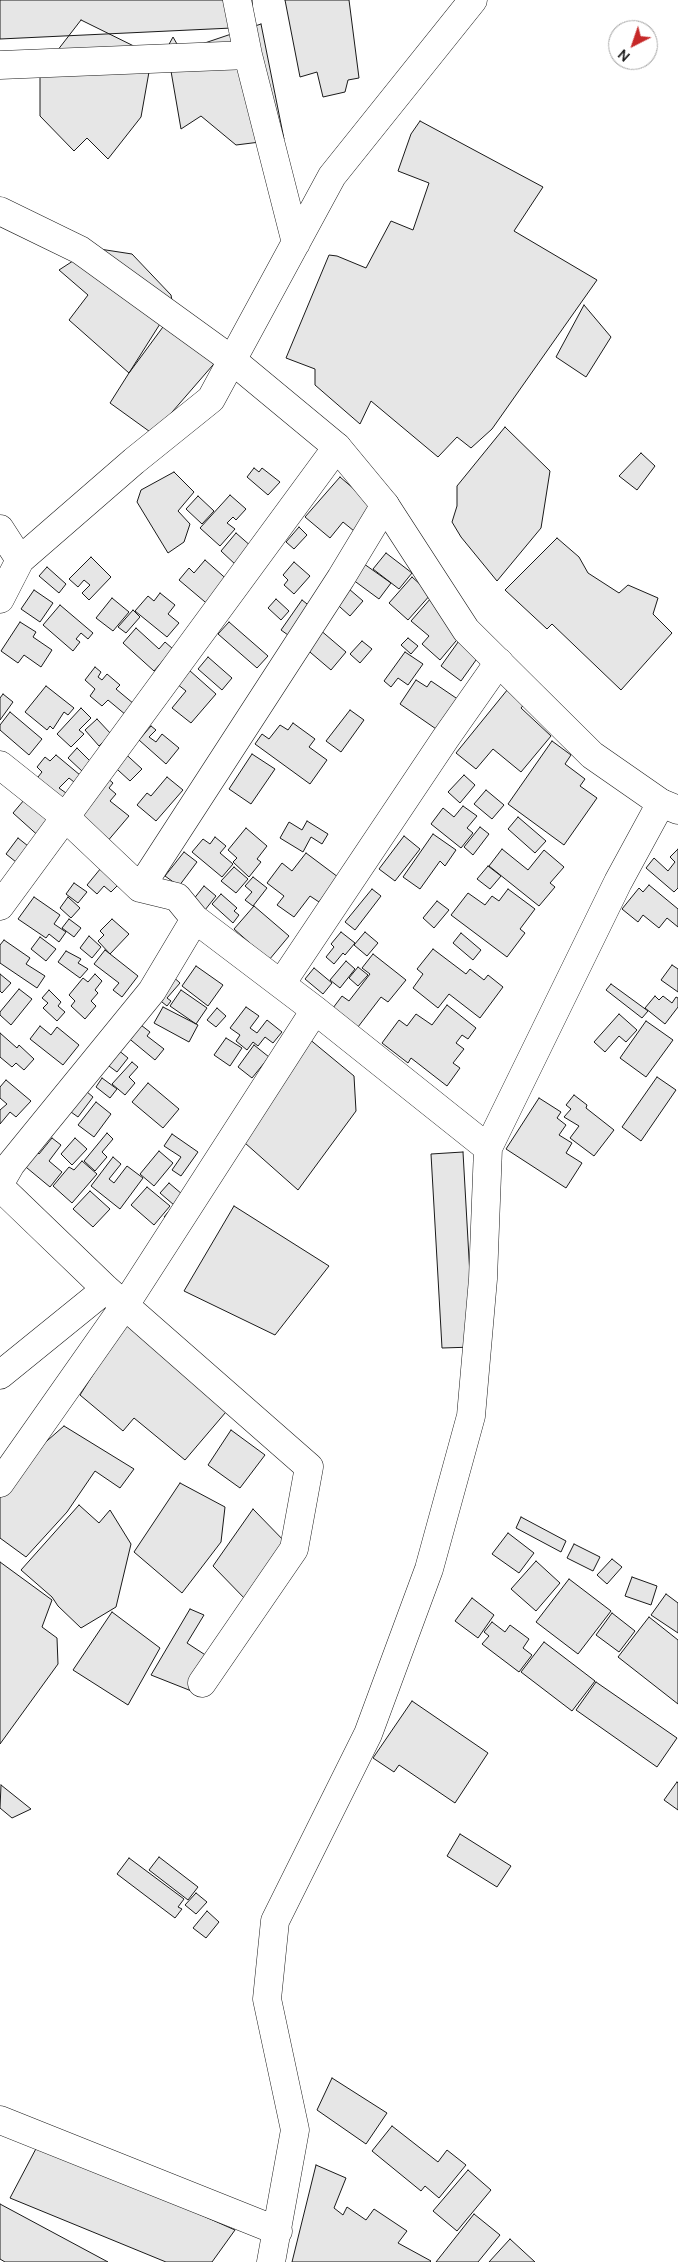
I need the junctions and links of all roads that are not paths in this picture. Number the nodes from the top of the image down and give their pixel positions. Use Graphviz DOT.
graph roads {
  1 [pos="237,0"];
  2 [pos="473,0"];
  3 [pos="248,55"];
  4 [pos="0,65"];
  5 [pos="0,211"];
  6 [pos="296,243"];
  7 [pos="232,360"];
  8 [pos="337,447"];
  9 [pos="385,505"];
  10 [pos="0,529"];
  11 [pos="20,560"];
  12 [pos="0,599"];
  13 [pos="499,662"];
  14 [pos="0,765"];
  15 [pos="670,806"];
  16 [pos="64,816"];
  17 [pos="140,888"];
  18 [pos="0,906"];
  19 [pos="195,919"];
  20 [pos="281,984"];
  21 [pos="315,1010"];
  22 [pos="488,1148"];
  23 [pos="0,1183"];
  24 [pos="0,1187"];
  25 [pos="115,1297"];
  26 [pos="0,1375"];
  27 [pos="0,1482"];
  28 [pos="202,1683"];
  29 [pos="0,2120"];
  30 [pos="278,2231"];
  31 [pos="271,2262"];
  1 -- 3 [label="street"];
  2 -- 6 [label="street"];
  3 -- 4 [label="street"];
  3 -- 6 [label="street"];
  5 -- 7 [label="street"];
  6 -- 7 [label="street"];
  7 -- 8 [label="street"];
  7 -- 11 [label="street"];
  8 -- 9 [label="street"];
  8 -- 16 [label="street"];
  9 -- 13 [label="street"];
  9 -- 17 [label="street"];
  10 -- 11 [label="street"];
  11 -- 12 [label="street"];
  13 -- 15 [label="street"];
  13 -- 20 [label="street"];
  14 -- 16 [label="street"];
  15 -- 22 [label="street"];
  16 -- 17 [label="street"];
  16 -- 18 [label="street"];
  17 -- 19 [label="street"];
  19 -- 20 [label="street"];
  19 -- 23 [label="street"];
  20 -- 21 [label="street"];
  21 -- 22 [label="street"];
  21 -- 25 [label="street"];
  22 -- 30 [label="street"];
  24 -- 25 [label="street"];
  25 -- 26 [label="street"];
  25 -- 27 [label="street"];
  25 -- 28 [label="street"];
  29 -- 30 [label="street"];
  30 -- 31 [label="street"];
}
